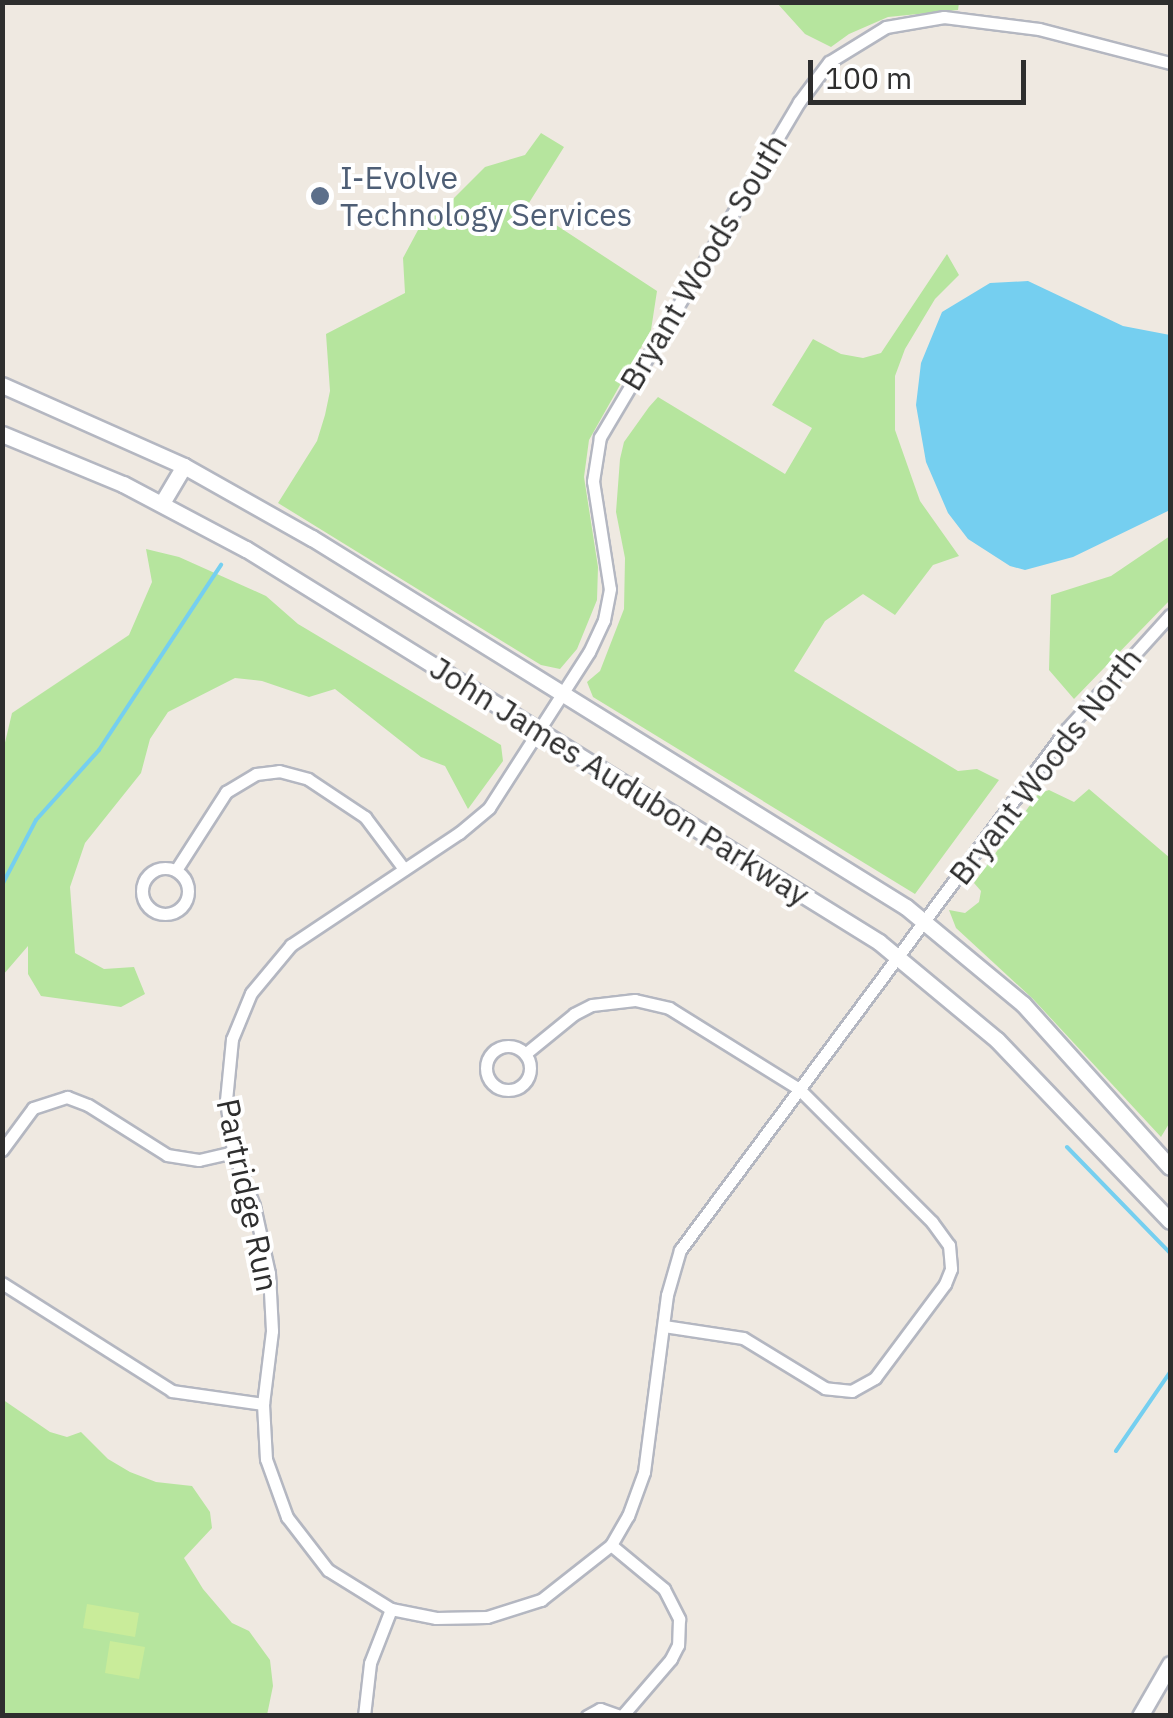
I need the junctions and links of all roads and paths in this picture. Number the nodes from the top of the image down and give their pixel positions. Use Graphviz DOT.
graph roads {
  1 [pos="1170,64"];
  2 [pos="2,385"];
  3 [pos="2,434"];
  4 [pos="184,466"];
  5 [pos="162,503"];
  6 [pos="1170,615"];
  7 [pos="563,694"];
  8 [pos="540,730"];
  9 [pos="404,869"];
  10 [pos="176,870"];
  11 [pos="924,920"];
  12 [pos="898,956"];
  13 [pos="525,1054"];
  14 [pos="799,1089"];
  15 [pos="2,1150"];
  16 [pos="233,1152"];
  17 [pos="1170,1167"];
  18 [pos="1170,1221"];
  19 [pos="2,1283"];
  20 [pos="664,1326"];
  21 [pos="263,1404"];
  22 [pos="610,1545"];
  23 [pos="391,1608"];
  24 [pos="1170,1664"];
  25 [pos="364,1716"];
  26 [pos="586,1716"];
  27 [pos="621,1716"];
  28 [pos="1140,1716"];
  1 -- 7 [label="street, Bryant Woods South"];
  2 -- 4 [label="main road, John James Audubon Parkway"];
  3 -- 5 [label="main road, John James Audubon Parkway"];
  4 -- 5 [label="main road"];
  4 -- 7 [label="main road, John James Audubon Parkway"];
  5 -- 8 [label="main road, John James Audubon Parkway"];
  6 -- 11 [label="street, Bryant Woods North"];
  7 -- 8 [label="street, Bryant Woods South"];
  7 -- 11 [label="main road, John James Audubon Parkway"];
  8 -- 9 [label="street, Partridge Run"];
  8 -- 12 [label="main road, John James Audubon Parkway"];
  9 -- 10 [label="street"];
  9 -- 16 [label="street, Partridge Run"];
  10 -- 10 [label="street"];
  11 -- 12 [label="street, Bryant Woods North"];
  11 -- 17 [label="main road, John James Audubon Parkway"];
  12 -- 14 [label="street, Partridge Run"];
  12 -- 18 [label="main road, John James Audubon Parkway"];
  13 -- 14 [label="street"];
  14 -- 20 [label="street, Partridge Run"];
  14 -- 20 [label="street"];
  15 -- 16 [label="street"];
  16 -- 21 [label="street, Partridge Run"];
  19 -- 21 [label="street"];
  20 -- 22 [label="street, Partridge Run"];
  21 -- 23 [label="street, Partridge Run"];
  22 -- 23 [label="street, Partridge Run"];
  22 -- 27 [label="street"];
  23 -- 25 [label="street"];
  24 -- 28 [label="main road"];
  26 -- 27 [label="street"];
}
